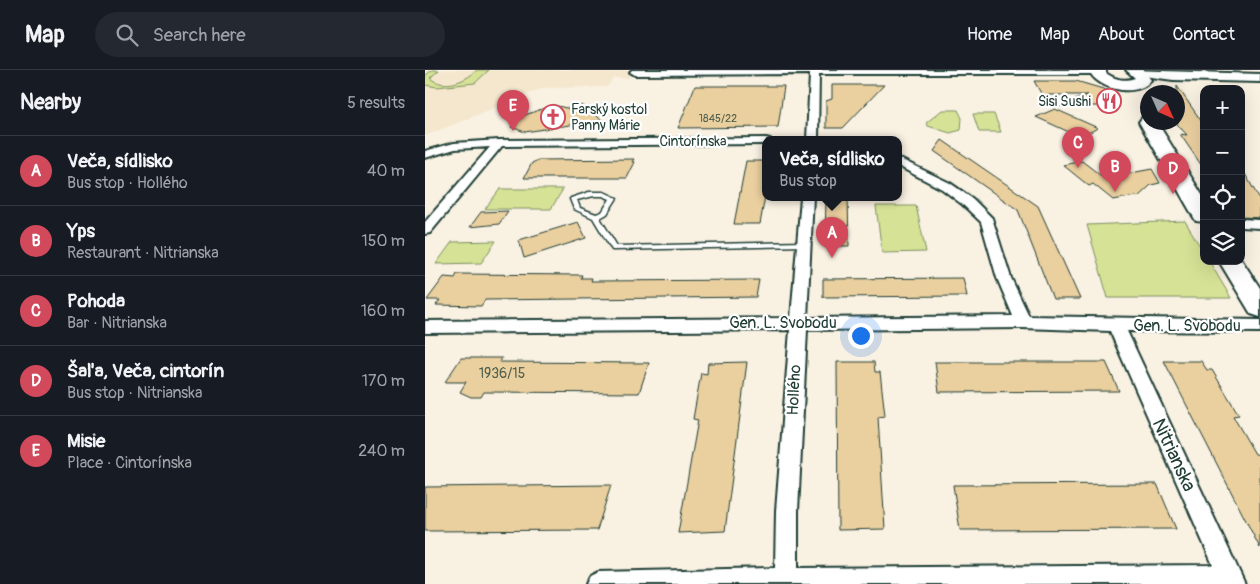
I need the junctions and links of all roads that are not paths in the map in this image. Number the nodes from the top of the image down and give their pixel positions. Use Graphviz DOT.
graph roads {
  1 [pos="815,71"];
  2 [pos="954,71"];
  3 [pos="981,71"];
  4 [pos="1041,71"];
  5 [pos="635,72"];
  6 [pos="1104,76"];
  7 [pos="1137,76"];
  8 [pos="1260,78"];
  9 [pos="1140,102"];
  10 [pos="1140,110"];
  11 [pos="1152,130"];
  12 [pos="812,136"];
  13 [pos="762,141"];
  14 [pos="499,142"];
  15 [pos="425,155"];
  16 [pos="902,163"];
  17 [pos="807,201"];
  18 [pos="1200,209"];
  19 [pos="596,217"];
  20 [pos="1245,223"];
  21 [pos="1260,224"];
  22 [pos="425,230"];
  23 [pos="804,244"];
  24 [pos="1233,265"];
  25 [pos="1260,308"];
  26 [pos="798,322"];
  27 [pos="1023,322"];
  28 [pos="1116,325"];
  29 [pos="1260,326"];
  30 [pos="425,327"];
  31 [pos="1232,580"];
  32 [pos="786,582"];
  33 [pos="598,584"];
  1 -- 2 [label="street"];
  1 -- 5 [label="street"];
  1 -- 12 [label="street"];
  2 -- 3 [label="street"];
  3 -- 4 [label="street"];
  4 -- 6 [label="street"];
  6 -- 7 [label="main road"];
  6 -- 10 [label="main road"];
  7 -- 8 [label="main road"];
  7 -- 9 [label="main road"];
  11 -- 18 [label="main road"];
  13 -- 14 [label="street, Cintorínska"];
  14 -- 15 [label="street, Cintorínska"];
  14 -- 22 [label="street"];
  16 -- 27 [label="street"];
  17 -- 23 [label="street, Hollého"];
  19 -- 19 [label="lane"];
  19 -- 23 [label="lane"];
  20 -- 21 [label="street"];
  23 -- 26 [label="street, Hollého"];
  24 -- 25 [label="main road"];
  26 -- 27 [label="street, Gen. L. Svobodu"];
  26 -- 30 [label="street, Gen. L. Svobodu"];
  26 -- 32 [label="street, Hollého"];
  27 -- 28 [label="street, Gen. L. Svobodu"];
  28 -- 29 [label="street, Gen. L. Svobodu"];
  28 -- 31 [label="street, Nitrianska"];
  31 -- 32 [label="street"];
  32 -- 33 [label="street"];
}
